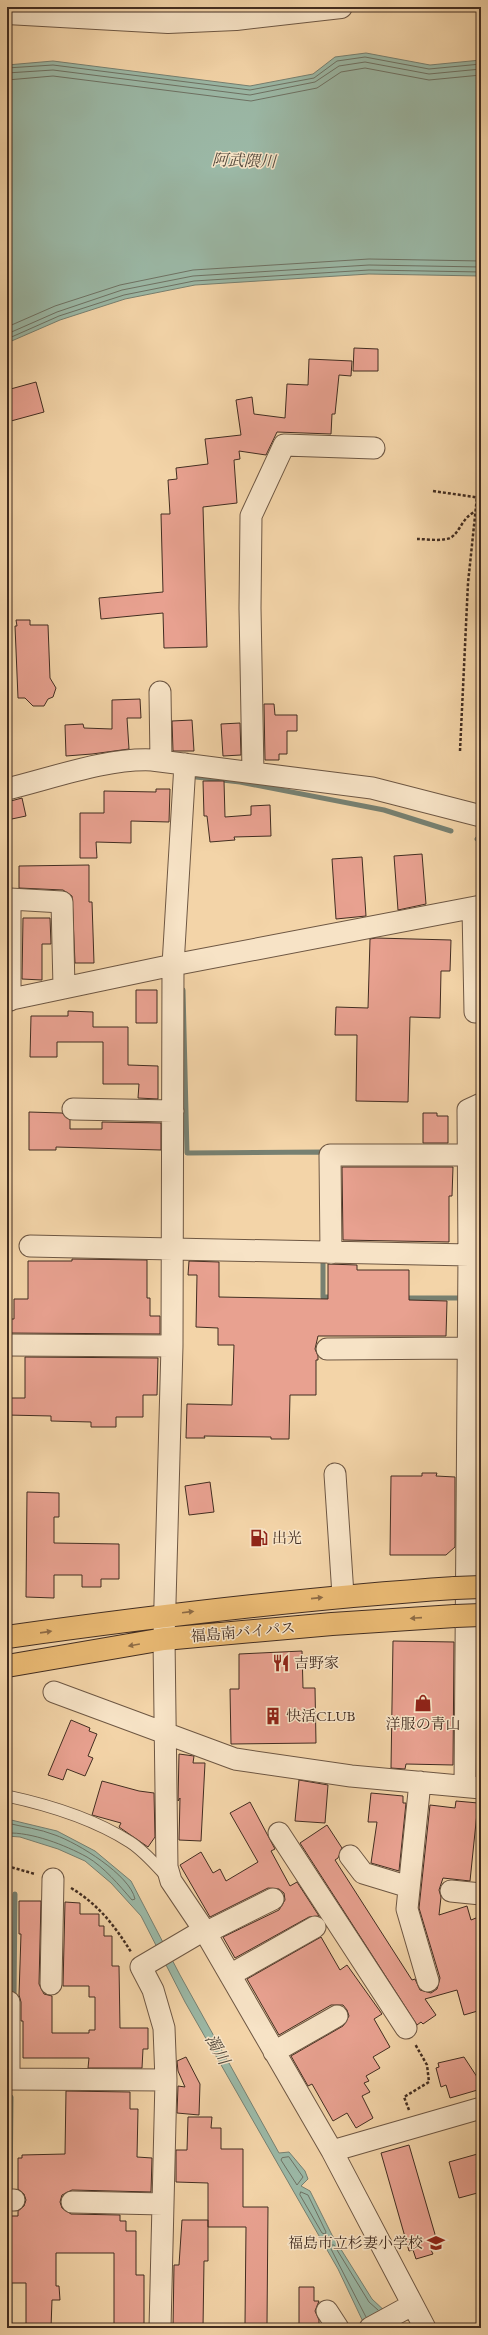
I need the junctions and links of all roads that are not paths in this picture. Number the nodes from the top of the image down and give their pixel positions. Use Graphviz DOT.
graph roads {
  1 [pos="341,7"];
  2 [pos="7,13"];
  3 [pos="374,448"];
  4 [pos="160,692"];
  5 [pos="161,761"];
  6 [pos="185,764"];
  7 [pos="253,772"];
  8 [pos="7,789"];
  9 [pos="481,816"];
  10 [pos="477,907"];
  11 [pos="173,965"];
  12 [pos="64,988"];
  13 [pos="8,1000"];
  14 [pos="475,1012"];
  15 [pos="481,1104"];
  16 [pos="73,1109"];
  17 [pos="173,1111"];
  18 [pos="473,1150"];
  19 [pos="30,1246"];
  20 [pos="171,1250"];
  21 [pos="331,1253"];
  22 [pos="469,1255"];
  23 [pos="7,1345"];
  24 [pos="172,1346"];
  25 [pos="468,1348"];
  26 [pos="327,1349"];
  27 [pos="474,1444"];
  28 [pos="335,1474"];
  29 [pos="481,1587"];
  30 [pos="343,1595"];
  31 [pos="166,1615"];
  32 [pos="481,1615"];
  33 [pos="7,1637"];
  34 [pos="164,1639"];
  35 [pos="7,1666"];
  36 [pos="54,1692"];
  37 [pos="165,1735"];
  38 [pos="420,1782"];
  39 [pos="473,1786"];
  40 [pos="7,1796"];
  41 [pos="280,1834"];
  42 [pos="350,1856"];
  43 [pos="53,1879"];
  44 [pos="171,1881"];
  45 [pos="409,1887"];
  46 [pos="451,1891"];
  47 [pos="481,1894"];
  48 [pos="273,1899"];
  49 [pos="315,1927"];
  50 [pos="200,1934"];
  51 [pos="230,1975"];
  52 [pos="428,1981"];
  53 [pos="51,1984"];
  54 [pos="9,2002"];
  55 [pos="337,2016"];
  56 [pos="406,2028"];
  57 [pos="274,2052"];
  58 [pos="8,2079"];
  59 [pos="166,2080"];
  60 [pos="481,2108"];
  61 [pos="332,2151"];
  62 [pos="72,2202"];
  63 [pos="163,2204"];
  64 [pos="412,2305"];
  65 [pos="160,2328"];
  66 [pos="370,2328"];
  67 [pos="425,2328"];
  1 -- 2 [label="street"];
  3 -- 7 [label="street"];
  4 -- 5 [label="street"];
  5 -- 6 [label="street"];
  5 -- 8 [label="street"];
  6 -- 7 [label="street"];
  6 -- 11 [label="street"];
  7 -- 9 [label="street"];
  10 -- 11 [label="street"];
  10 -- 14 [label="street"];
  11 -- 12 [label="street"];
  11 -- 17 [label="street"];
  12 -- 13 [label="street"];
  12 -- 13 [label="street"];
  15 -- 18 [label="street"];
  16 -- 17 [label="street"];
  17 -- 20 [label="street"];
  18 -- 21 [label="street"];
  18 -- 22 [label="street"];
  19 -- 20 [label="street"];
  20 -- 21 [label="street"];
  20 -- 24 [label="street"];
  21 -- 22 [label="street"];
  22 -- 25 [label="street"];
  23 -- 24 [label="street"];
  24 -- 31 [label="street"];
  25 -- 26 [label="street"];
  25 -- 27 [label="street"];
  27 -- 39 [label="street"];
  28 -- 30 [label="street"];
  29 -- 30 [label="highway, 福島南バイパス, bridge"];
  31 -- 30 [label="highway, 福島南バイパス, one-way"];
  33 -- 31 [label="highway, 福島南バイパス, one-way"];
  31 -- 34 [label="street"];
  32 -- 34 [label="highway, 福島南バイパス, one-way, bridge"];
  34 -- 35 [label="highway, 福島南バイパス, one-way"];
  34 -- 37 [label="street"];
  36 -- 37 [label="street"];
  37 -- 38 [label="street"];
  37 -- 44 [label="street"];
  38 -- 39 [label="street"];
  38 -- 45 [label="street"];
  40 -- 44 [label="lane"];
  41 -- 56 [label="street"];
  42 -- 45 [label="street"];
  43 -- 53 [label="street"];
  44 -- 50 [label="street"];
  45 -- 52 [label="street"];
  46 -- 47 [label="street"];
  48 -- 50 [label="street"];
  49 -- 51 [label="street"];
  50 -- 51 [label="street"];
  50 -- 59 [label="street"];
  51 -- 57 [label="street"];
  54 -- 58 [label="street"];
  55 -- 57 [label="street"];
  57 -- 61 [label="street"];
  58 -- 59 [label="street"];
  59 -- 63 [label="street"];
  60 -- 61 [label="street"];
  61 -- 64 [label="street"];
  62 -- 63 [label="street"];
  63 -- 65 [label="street"];
  64 -- 66 [label="street"];
  64 -- 67 [label="street"];
}
